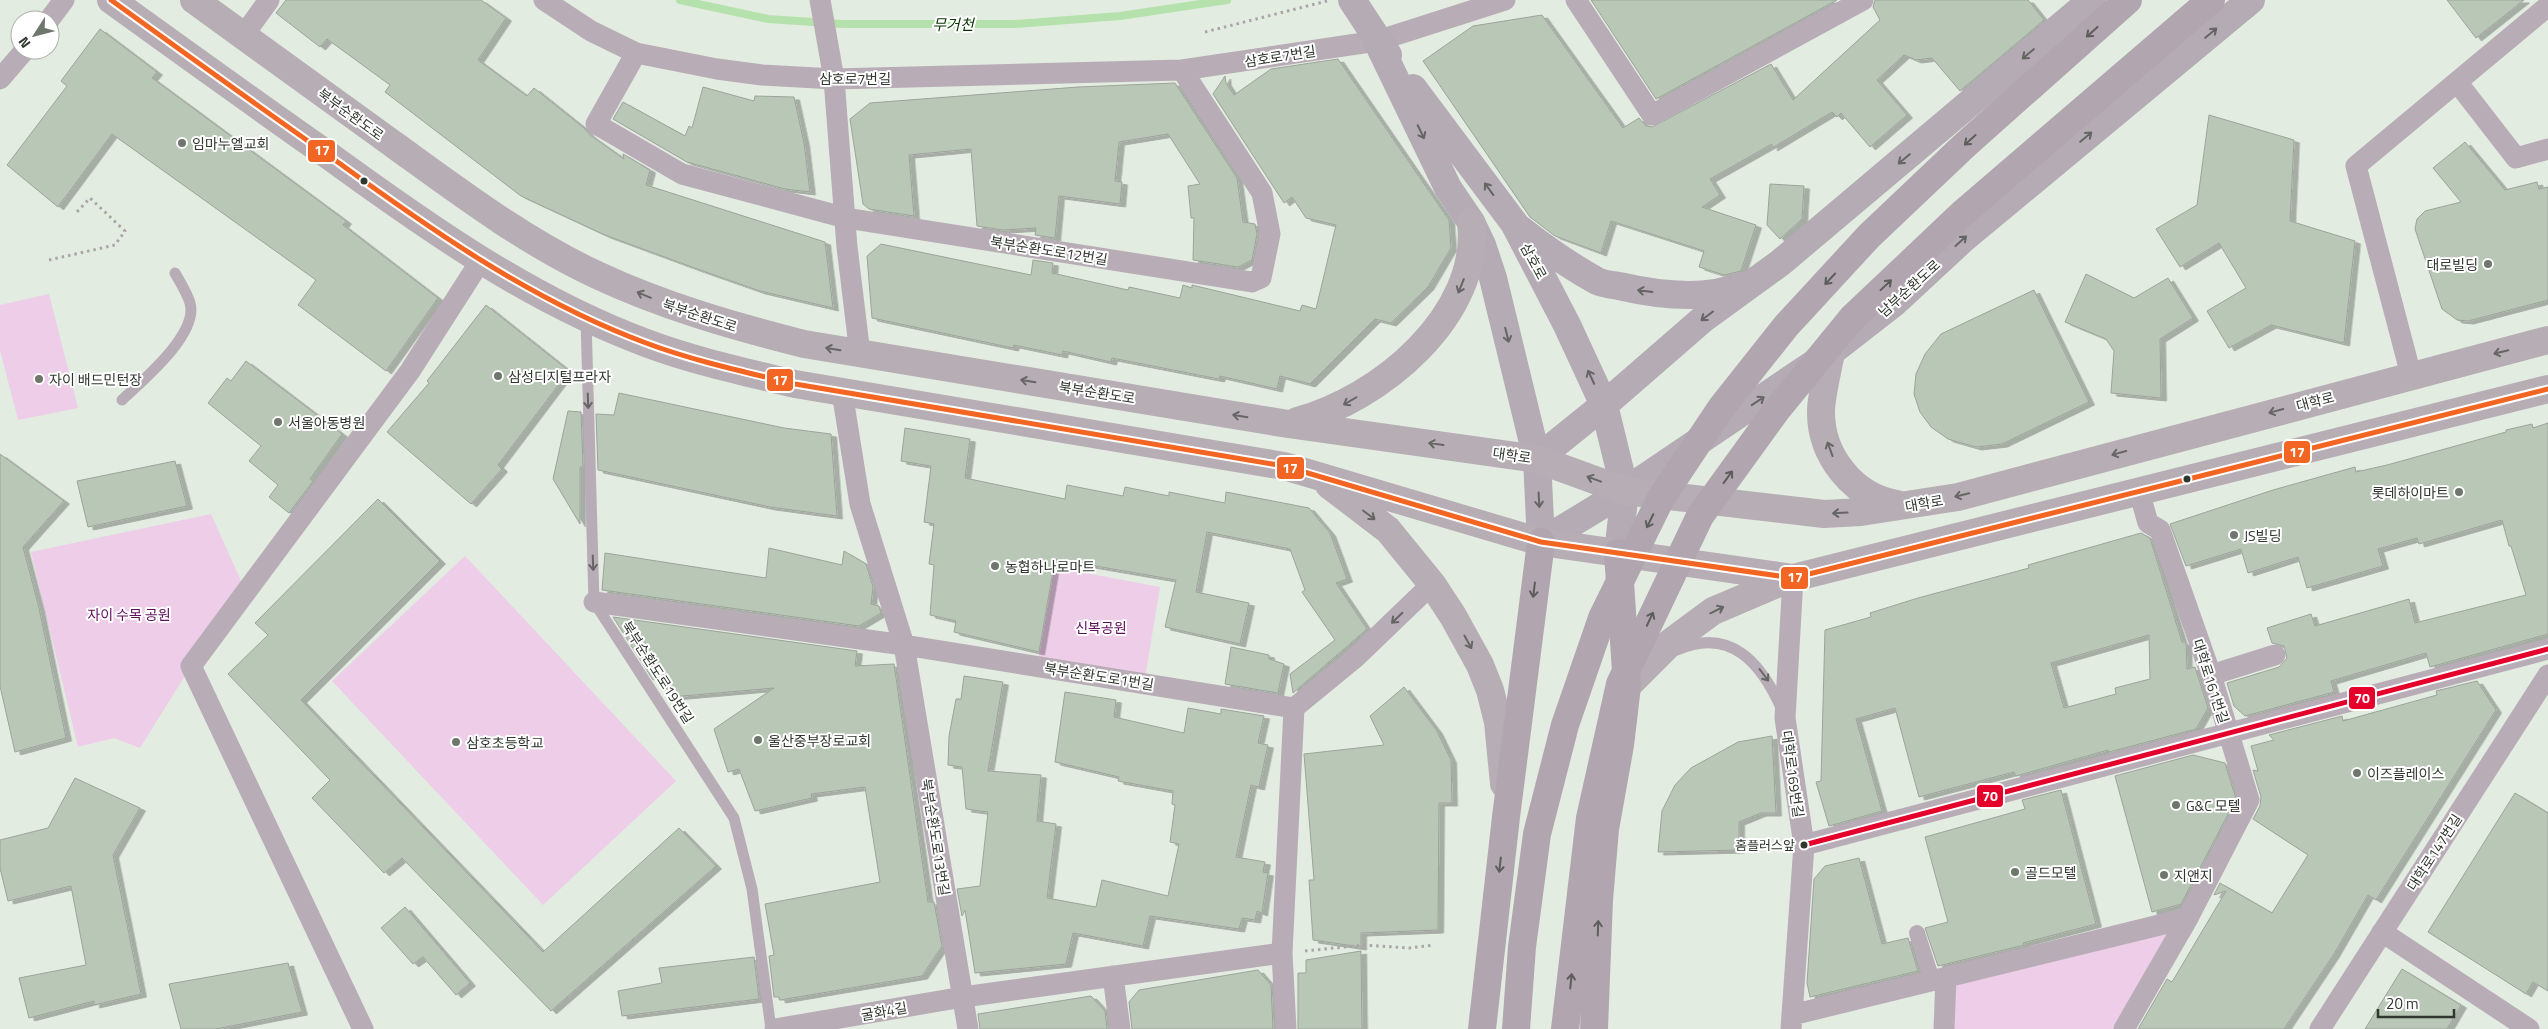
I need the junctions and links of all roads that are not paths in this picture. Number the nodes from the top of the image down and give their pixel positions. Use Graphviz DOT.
graph roads {
  1 [pos="111,0"];
  2 [pos="194,0"];
  3 [pos="269,0"];
  4 [pos="544,0"];
  5 [pos="820,0"];
  6 [pos="1506,0"];
  7 [pos="1576,0"];
  8 [pos="1863,0"];
  9 [pos="2092,0"];
  10 [pos="2128,0"];
  11 [pos="2211,0"];
  12 [pos="2251,0"];
  13 [pos="1354,3"];
  14 [pos="2548,6"];
  15 [pos="243,36"];
  16 [pos="1377,41"];
  17 [pos="636,53"];
  18 [pos="17,60"];
  19 [pos="1182,70"];
  20 [pos="0,78"];
  21 [pos="834,79"];
  22 [pos="2458,82"];
  23 [pos="2548,149"];
  24 [pos="846,218"];
  25 [pos="1471,222"];
  26 [pos="1514,223"];
  27 [pos="481,260"];
  28 [pos="175,273"];
  29 [pos="1761,278"];
  30 [pos="586,317"];
  31 [pos="2548,340"];
  32 [pos="1831,352"];
  33 [pos="860,354"];
  34 [pos="2412,375"];
  35 [pos="2548,389"];
  36 [pos="842,392"];
  37 [pos="122,400"];
  38 [pos="1604,405"];
  39 [pos="1288,424"];
  40 [pos="1537,458"];
  41 [pos="1316,475"];
  42 [pos="1625,491"];
  43 [pos="2139,491"];
  44 [pos="1906,506"];
  45 [pos="1541,542"];
  46 [pos="1618,553"];
  47 [pos="1792,578"];
  48 [pos="1432,584"];
  49 [pos="594,602"];
  50 [pos="904,645"];
  51 [pos="2548,649"];
  52 [pos="2276,654"];
  53 [pos="2211,675"];
  54 [pos="2548,675"];
  55 [pos="1627,686"];
  56 [pos="1294,708"];
  57 [pos="1785,718"];
  58 [pos="2228,735"];
  59 [pos="1506,816"];
  60 [pos="1804,845"];
  61 [pos="2188,918"];
  62 [pos="2382,932"];
  63 [pos="1917,933"];
  64 [pos="1282,953"];
  65 [pos="1113,976"];
  66 [pos="1939,979"];
  67 [pos="963,997"];
  68 [pos="1791,1022"];
  69 [pos="364,1029"];
  70 [pos="771,1029"];
  71 [pos="775,1029"];
  72 [pos="968,1029"];
  73 [pos="1120,1029"];
  74 [pos="1286,1029"];
  75 [pos="1482,1029"];
  76 [pos="1516,1029"];
  77 [pos="1565,1029"];
  78 [pos="1594,1029"];
  79 [pos="1944,1029"];
  80 [pos="2124,1029"];
  81 [pos="2320,1029"];
  82 [pos="2528,1029"];
  1 -- 27 [label="main road"];
  2 -- 15 [label="main road, 북부순환도로"];
  3 -- 15 [label="street"];
  4 -- 17 [label="street, 삼호로7번길"];
  5 -- 21 [label="street"];
  6 -- 16 [label="street, 삼호로7번길"];
  7 -- 8 [label="street"];
  9 -- 29 [label="main road, one-way"];
  10 -- 76 [label="highway, one-way, bridge"];
  77 -- 11 [label="highway, one-way, bridge"];
  32 -- 12 [label="main road, 남부순환도로, one-way"];
  13 -- 16 [label="main road, 삼호로"];
  14 -- 22 [label="street"];
  33 -- 15 [label="main road, 북부순환도로, one-way"];
  16 -- 19 [label="street, 삼호로7번길"];
  16 -- 25 [label="main road, one-way"];
  26 -- 16 [label="main road, 삼호로, one-way"];
  17 -- 21 [label="street, 삼호로7번길"];
  17 -- 24 [label="street, 북부순환도로12번길"];
  18 -- 20 [label="street"];
  19 -- 21 [label="street, 삼호로7번길"];
  19 -- 24 [label="street, 북부순환도로12번길"];
  21 -- 24 [label="street"];
  22 -- 23 [label="street"];
  22 -- 34 [label="street"];
  24 -- 33 [label="street"];
  25 -- 39 [label="main road, one-way"];
  25 -- 40 [label="main road, one-way"];
  29 -- 26 [label="main road, one-way"];
  38 -- 26 [label="main road, 삼호로, one-way"];
  27 -- 30 [label="main road"];
  27 -- 69 [label="street"];
  28 -- 37 [label="lane"];
  29 -- 38 [label="main road, one-way"];
  30 -- 36 [label="main road"];
  30 -- 49 [label="lane, one-way"];
  31 -- 34 [label="main road, 대학로, one-way"];
  42 -- 32 [label="main road, 남부순환도로, one-way"];
  44 -- 32 [label="main road, one-way"];
  39 -- 33 [label="main road, 북부순환도로, one-way"];
  34 -- 44 [label="main road, 대학로, one-way"];
  35 -- 43 [label="main road"];
  36 -- 41 [label="main road"];
  36 -- 50 [label="street, 북부순환도로13번길"];
  38 -- 40 [label="main road"];
  38 -- 42 [label="main road, 삼호로"];
  40 -- 39 [label="main road, 대학로, one-way"];
  42 -- 40 [label="main road, 대학로, one-way"];
  40 -- 45 [label="main road, one-way"];
  41 -- 45 [label="main road"];
  41 -- 48 [label="main road, one-way"];
  44 -- 42 [label="main road, 대학로, one-way"];
  42 -- 45 [label="main road, 남부순환도로"];
  42 -- 46 [label="main road, 삼호로"];
  43 -- 47 [label="main road"];
  43 -- 53 [label="street, 대학로161번길"];
  45 -- 46 [label="main road"];
  45 -- 59 [label="highway, one-way"];
  46 -- 47 [label="main road"];
  46 -- 55 [label="highway"];
  55 -- 47 [label="main road, one-way"];
  47 -- 57 [label="street, 대학로169번길"];
  48 -- 56 [label="street, one-way"];
  48 -- 59 [label="main road, one-way"];
  49 -- 50 [label="street"];
  49 -- 70 [label="lane, 북부순환도로19번길"];
  50 -- 56 [label="street, 북부순환도로1번길"];
  50 -- 67 [label="street, 북부순환도로13번길"];
  51 -- 58 [label="street"];
  52 -- 53 [label="street"];
  53 -- 58 [label="street, 대학로161번길"];
  54 -- 62 [label="street, 대학로147번길"];
  55 -- 57 [label="lane, one-way"];
  78 -- 55 [label="highway, one-way"];
  56 -- 64 [label="street"];
  57 -- 60 [label="street, 대학로169번길"];
  58 -- 60 [label="street"];
  58 -- 61 [label="street, 대학로161번길"];
  59 -- 75 [label="highway, one-way"];
  60 -- 68 [label="street, 대학로169번길"];
  61 -- 66 [label="street"];
  61 -- 80 [label="street, 대학로161번길"];
  62 -- 81 [label="street, 대학로147번길"];
  62 -- 82 [label="street"];
  63 -- 66 [label="street"];
  64 -- 65 [label="street"];
  64 -- 74 [label="street"];
  65 -- 67 [label="street, 굴화4길"];
  65 -- 73 [label="street"];
  66 -- 68 [label="street"];
  66 -- 79 [label="street"];
  67 -- 71 [label="street, 굴화4길"];
  67 -- 72 [label="street, 북부순환도로13번길"];
}
